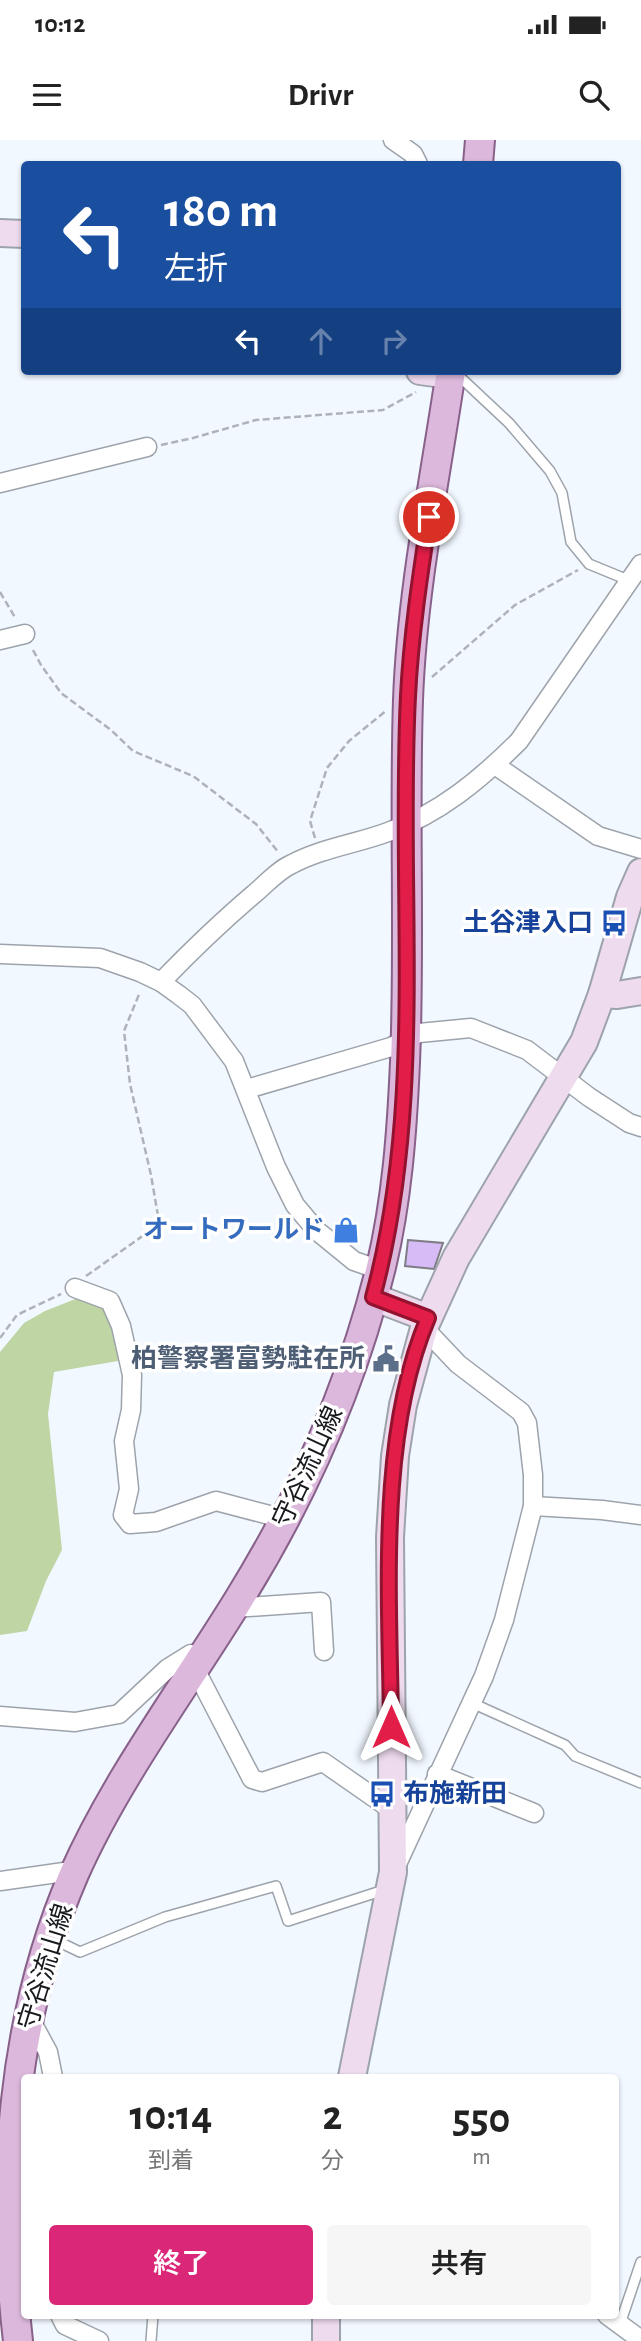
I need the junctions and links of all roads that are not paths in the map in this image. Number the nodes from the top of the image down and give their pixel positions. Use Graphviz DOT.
graph roads {
  1 [pos="393,140"];
  2 [pos="481,140"];
  3 [pos="416,161"];
  4 [pos="478,161"];
  5 [pos="0,233"];
  6 [pos="21,234"];
  7 [pos="441,375"];
  8 [pos="450,375"];
  9 [pos="454,375"];
  10 [pos="419,380"];
  11 [pos="147,447"];
  12 [pos="0,483"];
  13 [pos="641,564"];
  14 [pos="628,580"];
  15 [pos="25,634"];
  16 [pos="0,640"];
  17 [pos="495,765"];
  18 [pos="407,823"];
  19 [pos="641,849"];
  20 [pos="641,872"];
  21 [pos="0,954"];
  22 [pos="154,979"];
  23 [pos="641,991"];
  24 [pos="602,994"];
  25 [pos="406,1040"];
  26 [pos="563,1078"];
  27 [pos="247,1090"];
  28 [pos="641,1127"];
  29 [pos="380,1270"];
  30 [pos="75,1288"];
  31 [pos="373,1297"];
  32 [pos="426,1323"];
  33 [pos="533,1506"];
  34 [pos="641,1516"];
  35 [pos="285,1522"];
  36 [pos="234,1608"];
  37 [pos="324,1651"];
  38 [pos="198,1664"];
  39 [pos="472,1703"];
  40 [pos="0,1716"];
  41 [pos="437,1773"];
  42 [pos="641,1783"];
  43 [pos="392,1810"];
  44 [pos="534,1813"];
  45 [pos="75,1874"];
  46 [pos="392,1880"];
  47 [pos="0,1881"];
  48 [pos="51,1938"];
  49 [pos="29,2017"];
  50 [pos="52,2074"];
  51 [pos="353,2074"];
  52 [pos="641,2262"];
  53 [pos="619,2308"];
  54 [pos="62,2319"];
  55 [pos="153,2319"];
  56 [pos="326,2319"];
  57 [pos="613,2320"];
  58 [pos="641,2340"];
  59 [pos="18,2341"];
  60 [pos="99,2341"];
  61 [pos="151,2341"];
  62 [pos="326,2341"];
  1 -- 3 [label="street"];
  2 -- 4 [label="main road"];
  5 -- 6 [label="street"];
  7 -- 10 [label="street"];
  8 -- 18 [label="main road, 守谷流山線"];
  9 -- 14 [label="lane"];
  11 -- 12 [label="street"];
  13 -- 14 [label="street"];
  14 -- 17 [label="street"];
  15 -- 16 [label="street"];
  17 -- 18 [label="street"];
  17 -- 19 [label="street"];
  18 -- 22 [label="street"];
  18 -- 25 [label="main road, 守谷流山線"];
  20 -- 24 [label="street"];
  21 -- 22 [label="street"];
  22 -- 27 [label="street"];
  23 -- 24 [label="street"];
  24 -- 26 [label="street"];
  25 -- 26 [label="street"];
  25 -- 27 [label="street"];
  25 -- 29 [label="main road, 守谷流山線"];
  26 -- 28 [label="street"];
  26 -- 32 [label="street"];
  27 -- 29 [label="street"];
  29 -- 31 [label="main road, 守谷流山線"];
  30 -- 35 [label="street"];
  31 -- 32 [label="street"];
  31 -- 35 [label="main road, 守谷流山線"];
  32 -- 33 [label="street"];
  32 -- 43 [label="street"];
  33 -- 34 [label="street"];
  33 -- 39 [label="street"];
  35 -- 36 [label="main road, 守谷流山線"];
  36 -- 37 [label="street"];
  36 -- 38 [label="main road, 守谷流山線"];
  38 -- 40 [label="street"];
  38 -- 43 [label="street"];
  38 -- 45 [label="main road, 守谷流山線"];
  39 -- 41 [label="street"];
  39 -- 42 [label="lane"];
  41 -- 44 [label="street"];
  41 -- 46 [label="street"];
  43 -- 46 [label="street"];
  45 -- 47 [label="street"];
  45 -- 48 [label="main road, 守谷流山線"];
  46 -- 48 [label="lane"];
  46 -- 51 [label="street"];
  48 -- 49 [label="main road, 守谷流山線"];
  49 -- 50 [label="street"];
  49 -- 59 [label="main road, 守谷流山線"];
  52 -- 53 [label="lane"];
  54 -- 60 [label="street"];
  55 -- 61 [label="lane"];
  56 -- 62 [label="street"];
  57 -- 58 [label="street"];
}
